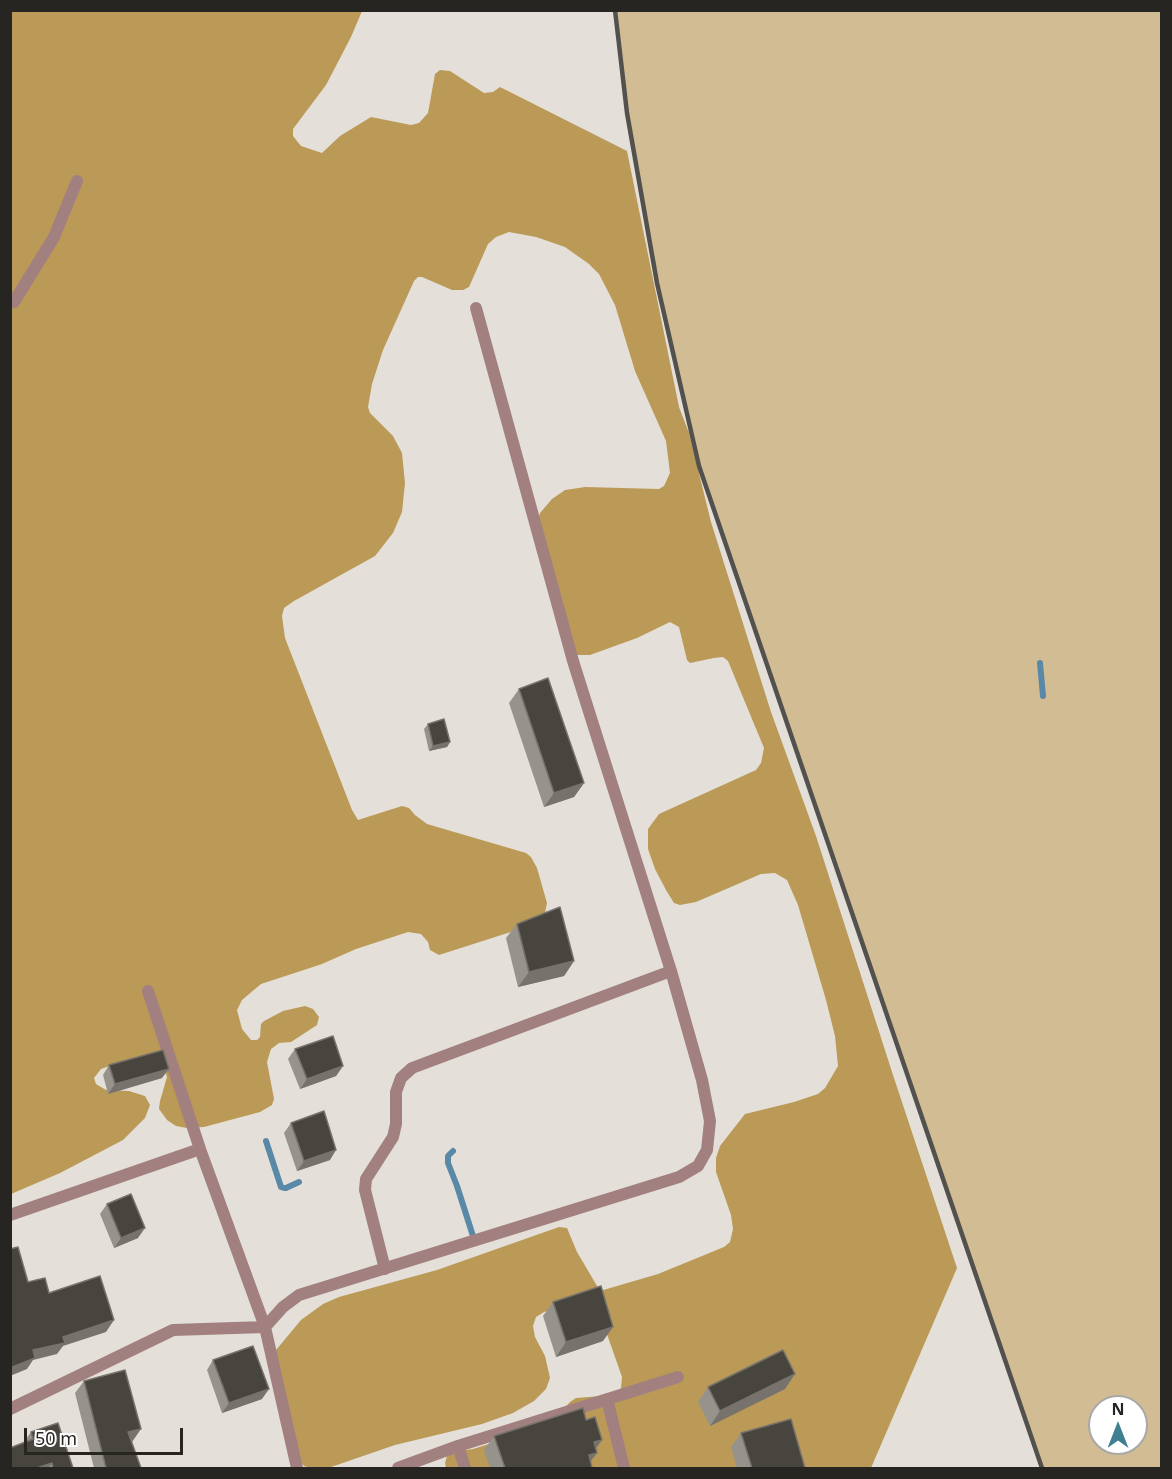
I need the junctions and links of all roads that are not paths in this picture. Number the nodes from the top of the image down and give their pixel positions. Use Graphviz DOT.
graph roads {
  1 [pos="77,181"];
  2 [pos="10,303"];
  3 [pos="476,308"];
  4 [pos="671,971"];
  5 [pos="148,992"];
  6 [pos="200,1149"];
  7 [pos="10,1215"];
  8 [pos="385,1269"];
  9 [pos="265,1327"];
  10 [pos="678,1377"];
  11 [pos="607,1399"];
  12 [pos="10,1409"];
  13 [pos="458,1446"];
  14 [pos="297,1468"];
  15 [pos="398,1468"];
  16 [pos="465,1468"];
  17 [pos="624,1468"];
  1 -- 2 [label="street"];
  3 -- 4 [label="street"];
  4 -- 8 [label="street"];
  4 -- 8 [label="street"];
  5 -- 6 [label="street"];
  6 -- 7 [label="street"];
  6 -- 9 [label="street"];
  8 -- 9 [label="street"];
  9 -- 12 [label="street"];
  9 -- 14 [label="street"];
  10 -- 11 [label="street"];
  11 -- 13 [label="street"];
  11 -- 17 [label="street"];
  13 -- 15 [label="street"];
  13 -- 16 [label="street"];
}
